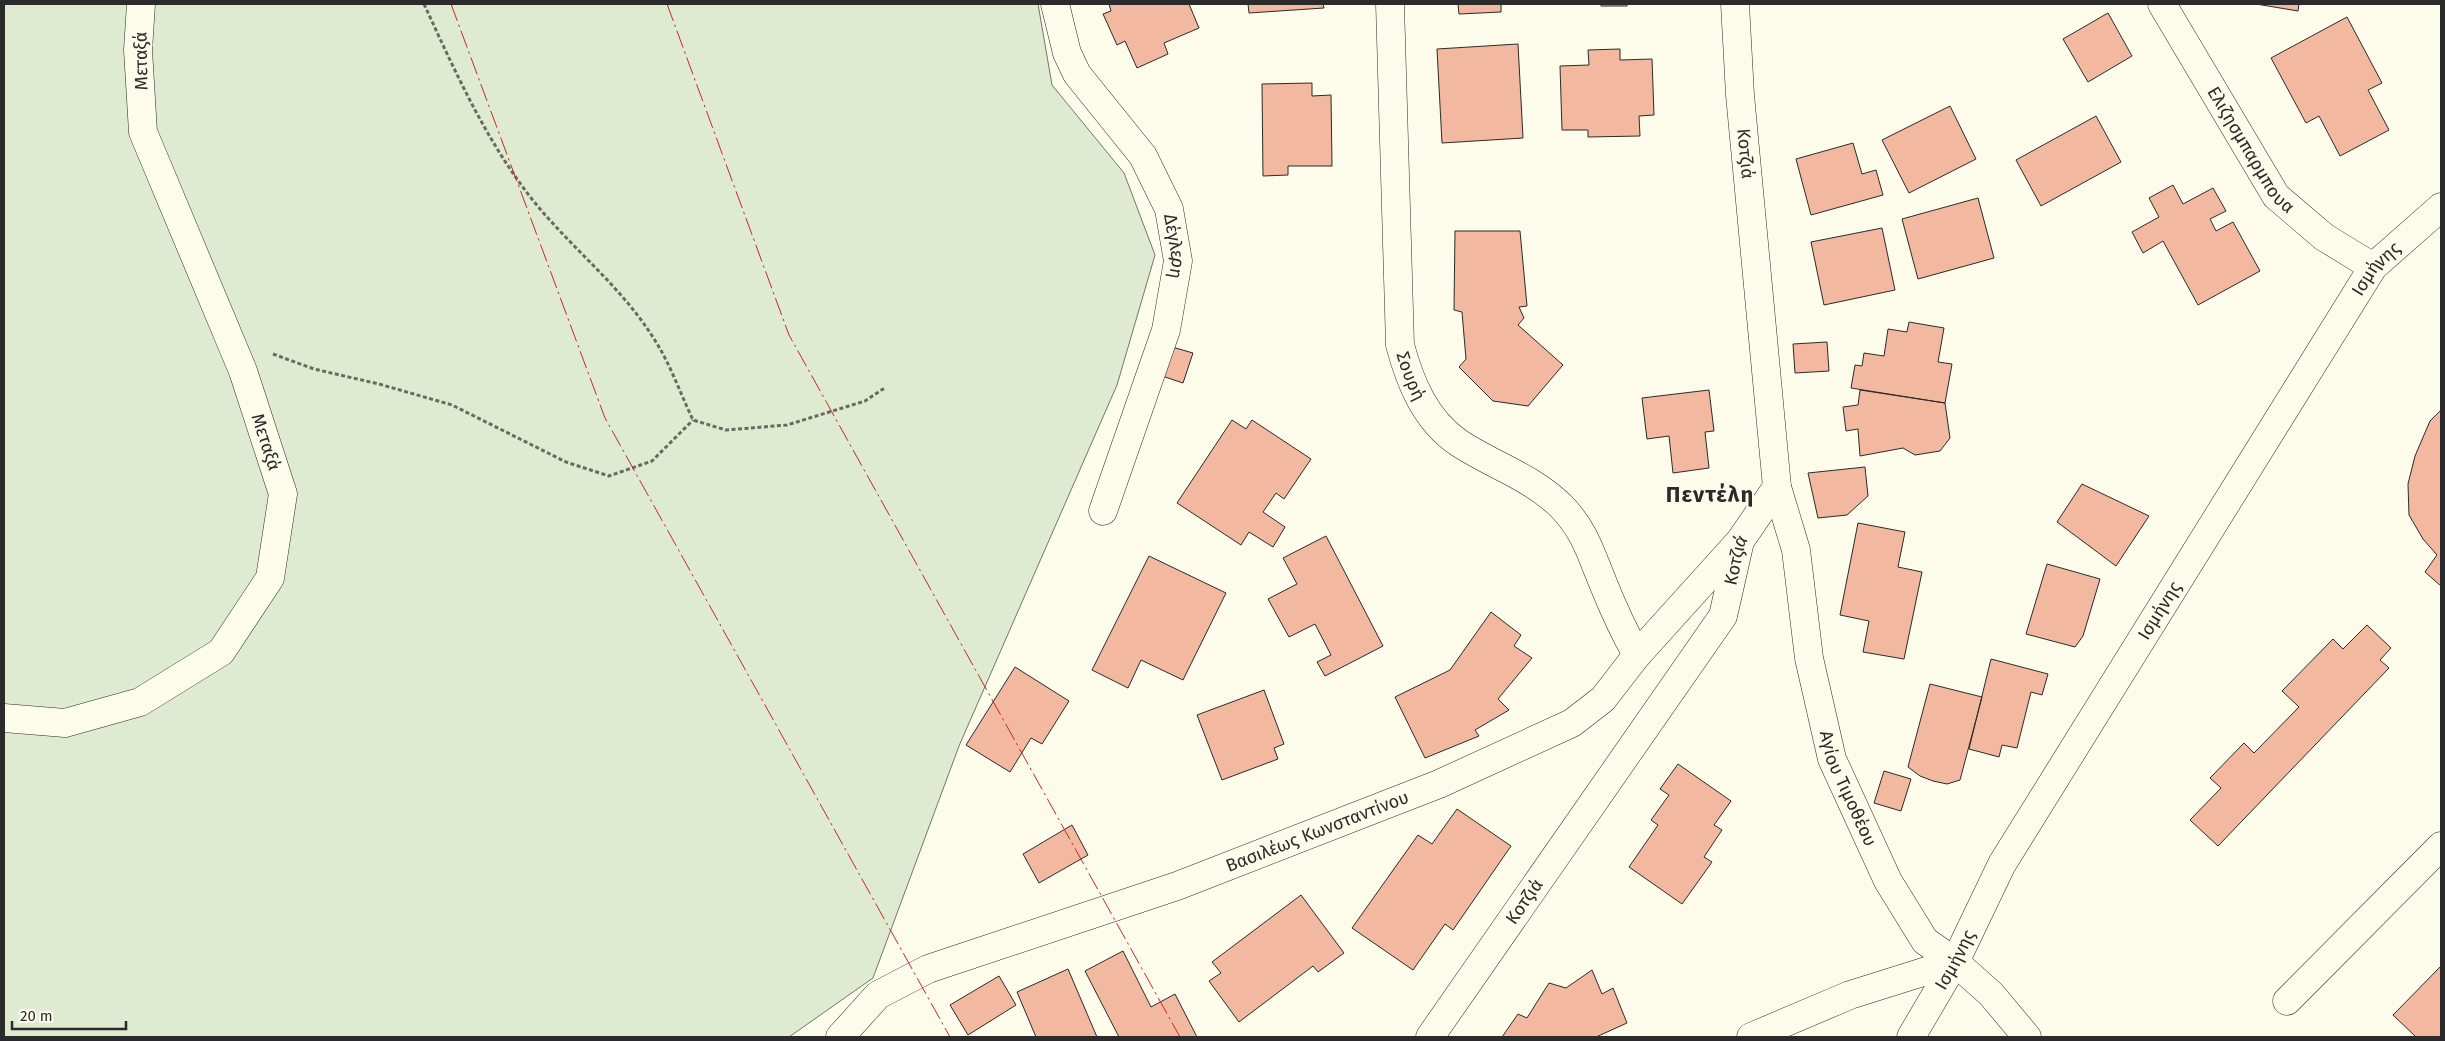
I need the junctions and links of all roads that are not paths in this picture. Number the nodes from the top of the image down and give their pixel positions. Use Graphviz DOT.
graph roads {
  1 [pos="141,4"];
  2 [pos="1055,4"];
  3 [pos="1390,4"];
  4 [pos="1735,4"];
  5 [pos="2162,4"];
  6 [pos="2441,207"];
  7 [pos="2373,267"];
  8 [pos="1777,487"];
  9 [pos="1103,511"];
  10 [pos="1740,541"];
  11 [pos="1637,655"];
  12 [pos="4,718"];
  13 [pos="2441,846"];
  14 [pos="1955,962"];
  15 [pos="2287,1001"];
  16 [pos="840,1037"];
  17 [pos="1430,1037"];
  18 [pos="1751,1037"];
  19 [pos="1910,1037"];
  20 [pos="2027,1037"];
  1 -- 12 [label="street, Μεταξά"];
  2 -- 9 [label="street, Δέγλερη"];
  3 -- 11 [label="street, Σουρή"];
  4 -- 8 [label="street, Κοτζιά"];
  5 -- 7 [label="street, Ελιζησμπαρμπουα"];
  6 -- 7 [label="street, Ισμήνης"];
  7 -- 14 [label="street, Ισμήνης"];
  8 -- 10 [label="street, Κοτζιά"];
  8 -- 14 [label="street, Αγίου Τιμοθέου"];
  10 -- 11 [label="street, Βασιλέως Κωνσταντίνου"];
  10 -- 17 [label="street, Κοτζιά"];
  11 -- 16 [label="street, Βασιλέως Κωνσταντίνου"];
  13 -- 15 [label="street"];
  14 -- 18 [label="street"];
  14 -- 19 [label="street, Ισμήνης"];
  14 -- 20 [label="street, Αγίου Τιμοθέου"];
}
